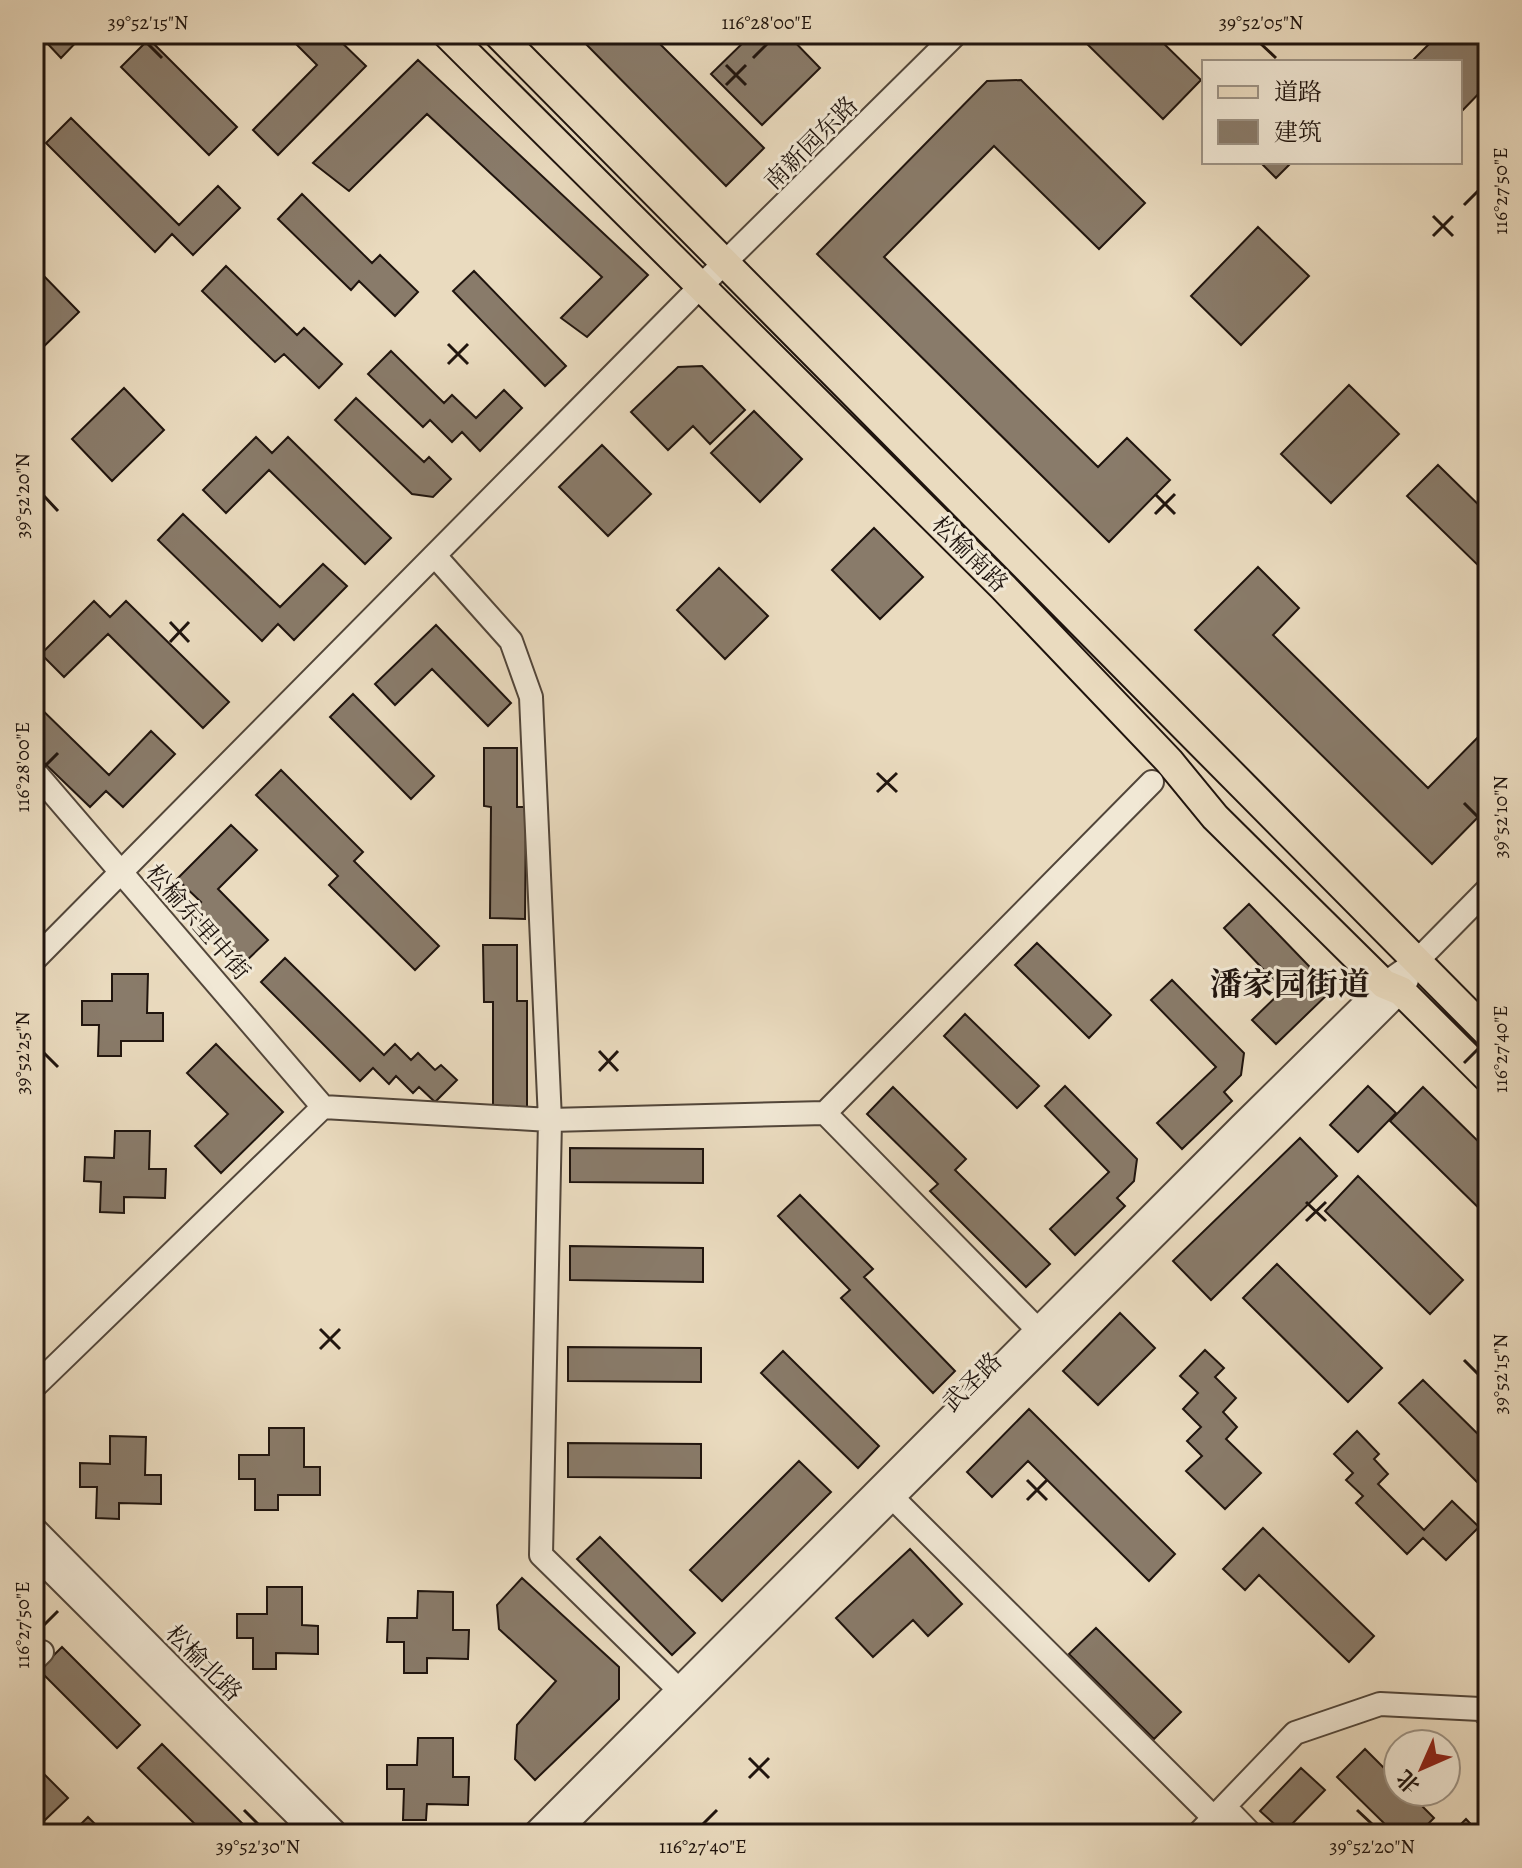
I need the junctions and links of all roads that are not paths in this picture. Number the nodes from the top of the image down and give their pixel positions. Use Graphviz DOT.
graph roads {
  1 [pos="447,34"];
  2 [pos="498,34"];
  3 [pos="956,34"];
  4 [pos="728,263"];
  5 [pos="701,286"];
  6 [pos="436,557"];
  7 [pos="34,771"];
  8 [pos="1152,782"];
  9 [pos="122,873"];
  10 [pos="1488,889"];
  11 [pos="34,960"];
  12 [pos="1417,961"];
  13 [pos="1393,987"];
  14 [pos="1488,1033"];
  15 [pos="1488,1078"];
  16 [pos="323,1107"];
  17 [pos="825,1113"];
  18 [pos="550,1120"];
  19 [pos="1037,1329"];
  20 [pos="34,1387"];
  21 [pos="893,1498"];
  22 [pos="34,1528"];
  23 [pos="34,1554"];
  24 [pos="678,1689"];
  25 [pos="1488,1715"];
  26 [pos="1212,1820"];
  27 [pos="315,1834"];
  28 [pos="337,1834"];
  29 [pos="534,1834"];
  30 [pos="556,1834"];
  31 [pos="1251,1834"];
  1 -- 5 [label="main road, 松榆南路"];
  2 -- 4 [label="main road, 松榆南路"];
  3 -- 4 [label="street, 南新园东路"];
  4 -- 5 [label="street, 南新园东路"];
  4 -- 12 [label="main road, 松榆南路"];
  5 -- 6 [label="street, 南新园东路"];
  5 -- 13 [label="main road, 松榆南路"];
  6 -- 9 [label="street, 南新园东路"];
  6 -- 18 [label="street"];
  7 -- 9 [label="street, 松榆东里中街"];
  8 -- 17 [label="street"];
  9 -- 11 [label="street, 南新园东路"];
  9 -- 16 [label="street, 松榆东里中街"];
  10 -- 12 [label="street"];
  12 -- 13 [label="street"];
  12 -- 14 [label="main road, 松榆南路"];
  13 -- 15 [label="main road, 松榆南路"];
  13 -- 19 [label="street, 武圣路"];
  13 -- 21 [label="street, 武圣路"];
  16 -- 18 [label="street"];
  16 -- 20 [label="street"];
  17 -- 18 [label="street"];
  17 -- 19 [label="street"];
  18 -- 24 [label="street"];
  19 -- 24 [label="street, 武圣路"];
  21 -- 26 [label="street"];
  21 -- 30 [label="street, 武圣路"];
  22 -- 28 [label="street, 松榆北路"];
  23 -- 27 [label="street, 松榆北路"];
  24 -- 29 [label="street, 武圣路"];
  25 -- 26 [label="street"];
  26 -- 31 [label="street"];
}
